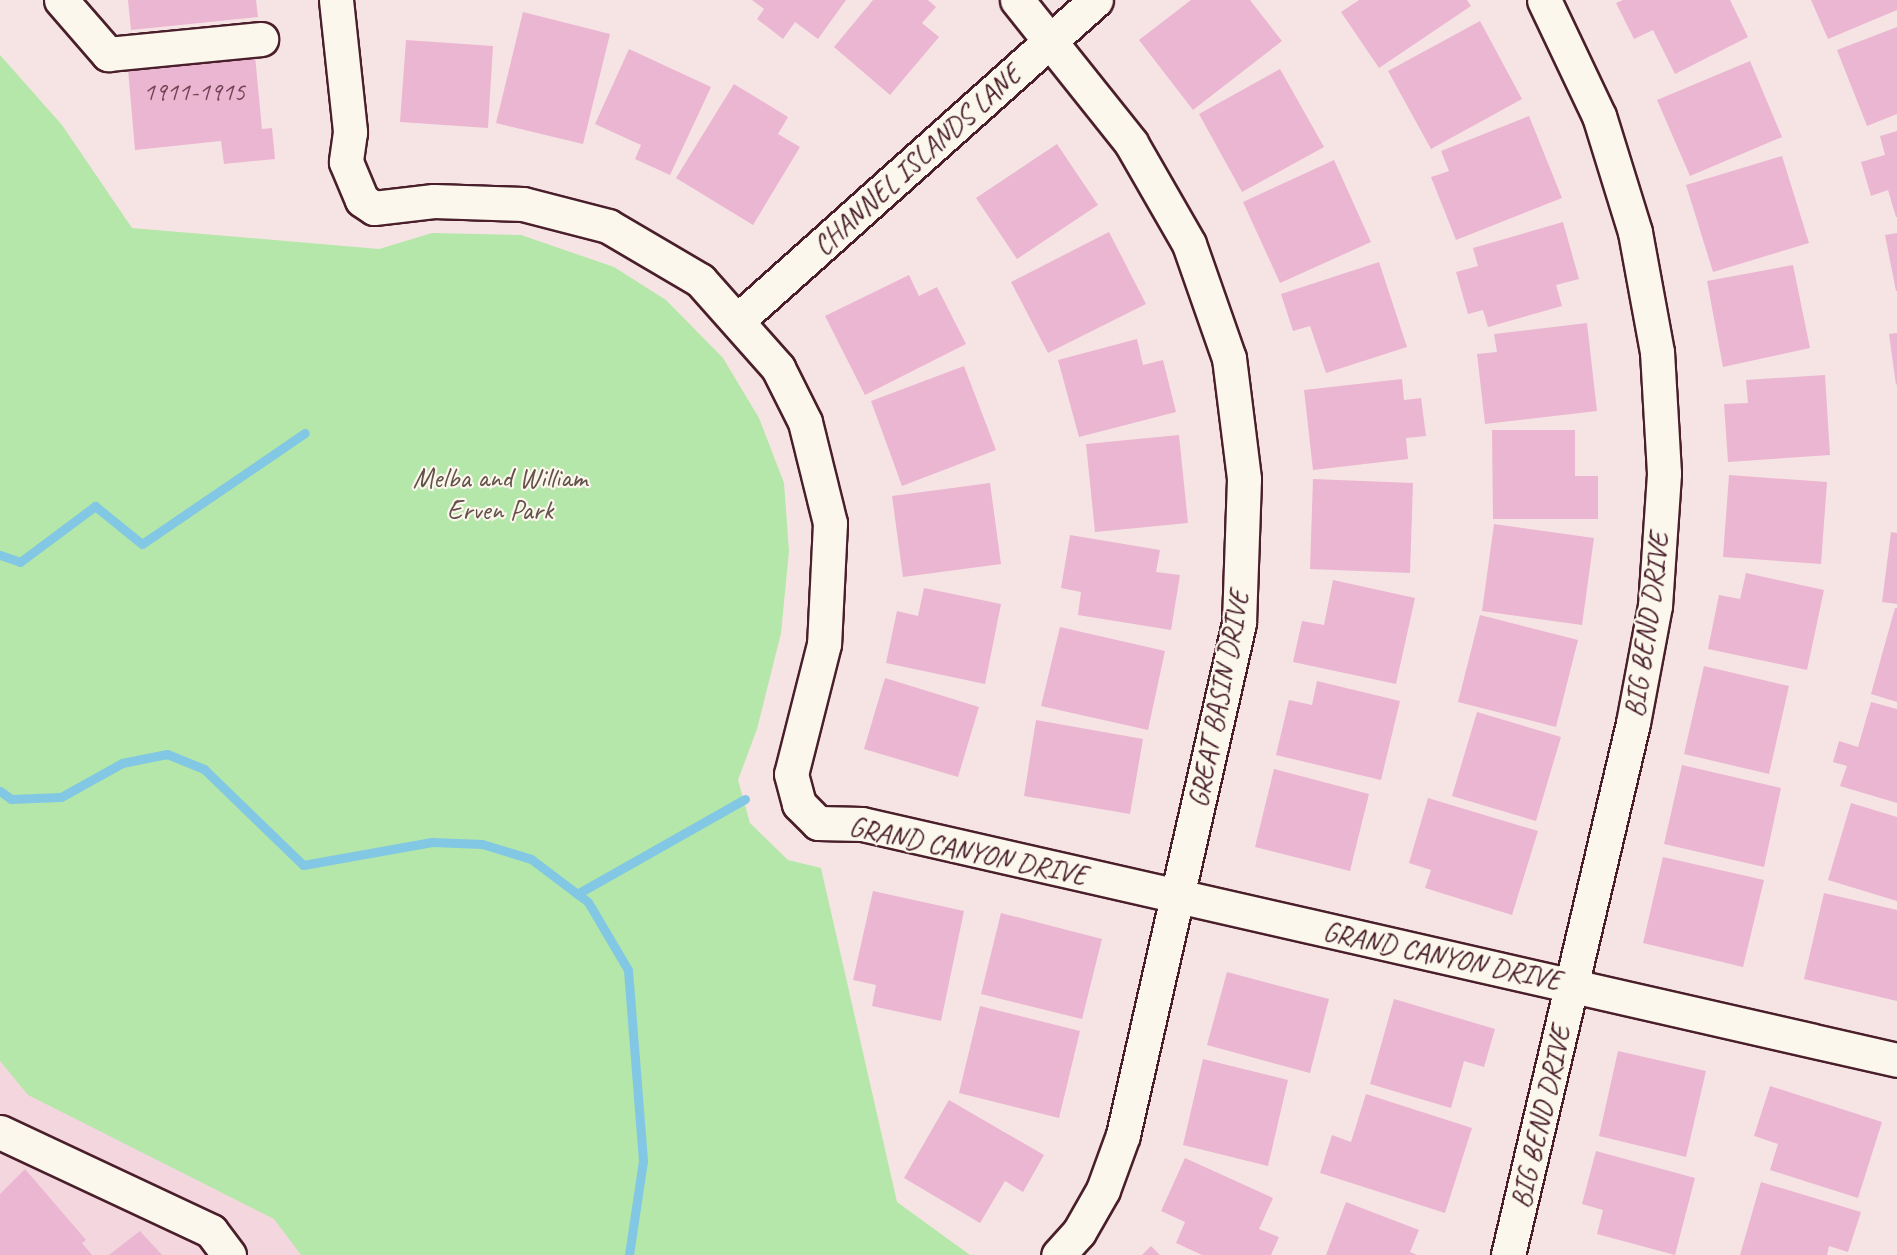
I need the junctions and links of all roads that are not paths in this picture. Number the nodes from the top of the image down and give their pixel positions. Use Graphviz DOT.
graph roads {
  1 [pos="61,0"];
  2 [pos="336,0"];
  3 [pos="1017,0"];
  4 [pos="1095,0"];
  5 [pos="1544,0"];
  6 [pos="261,39"];
  7 [pos="1050,40"];
  8 [pos="738,320"];
  9 [pos="1177,897"];
  10 [pos="1572,984"];
  11 [pos="1897,1060"];
  12 [pos="0,1132"];
  13 [pos="229,1255"];
  14 [pos="1058,1255"];
  15 [pos="1508,1255"];
  1 -- 6 [label="street"];
  2 -- 8 [label="street, GRAND CANYON DRIVE"];
  3 -- 7 [label="street, GREAT BASIN DRIVE"];
  4 -- 7 [label="street, CHANNEL ISLANDS LANE"];
  5 -- 10 [label="street, BIG BEND DRIVE"];
  7 -- 8 [label="street, CHANNEL ISLANDS LANE"];
  7 -- 9 [label="street, GREAT BASIN DRIVE"];
  8 -- 9 [label="street, GRAND CANYON DRIVE"];
  9 -- 10 [label="street, GRAND CANYON DRIVE"];
  9 -- 14 [label="street, GREAT BASIN DRIVE"];
  10 -- 11 [label="street, GRAND CANYON DRIVE"];
  10 -- 15 [label="street, BIG BEND DRIVE"];
  12 -- 13 [label="street"];
}
